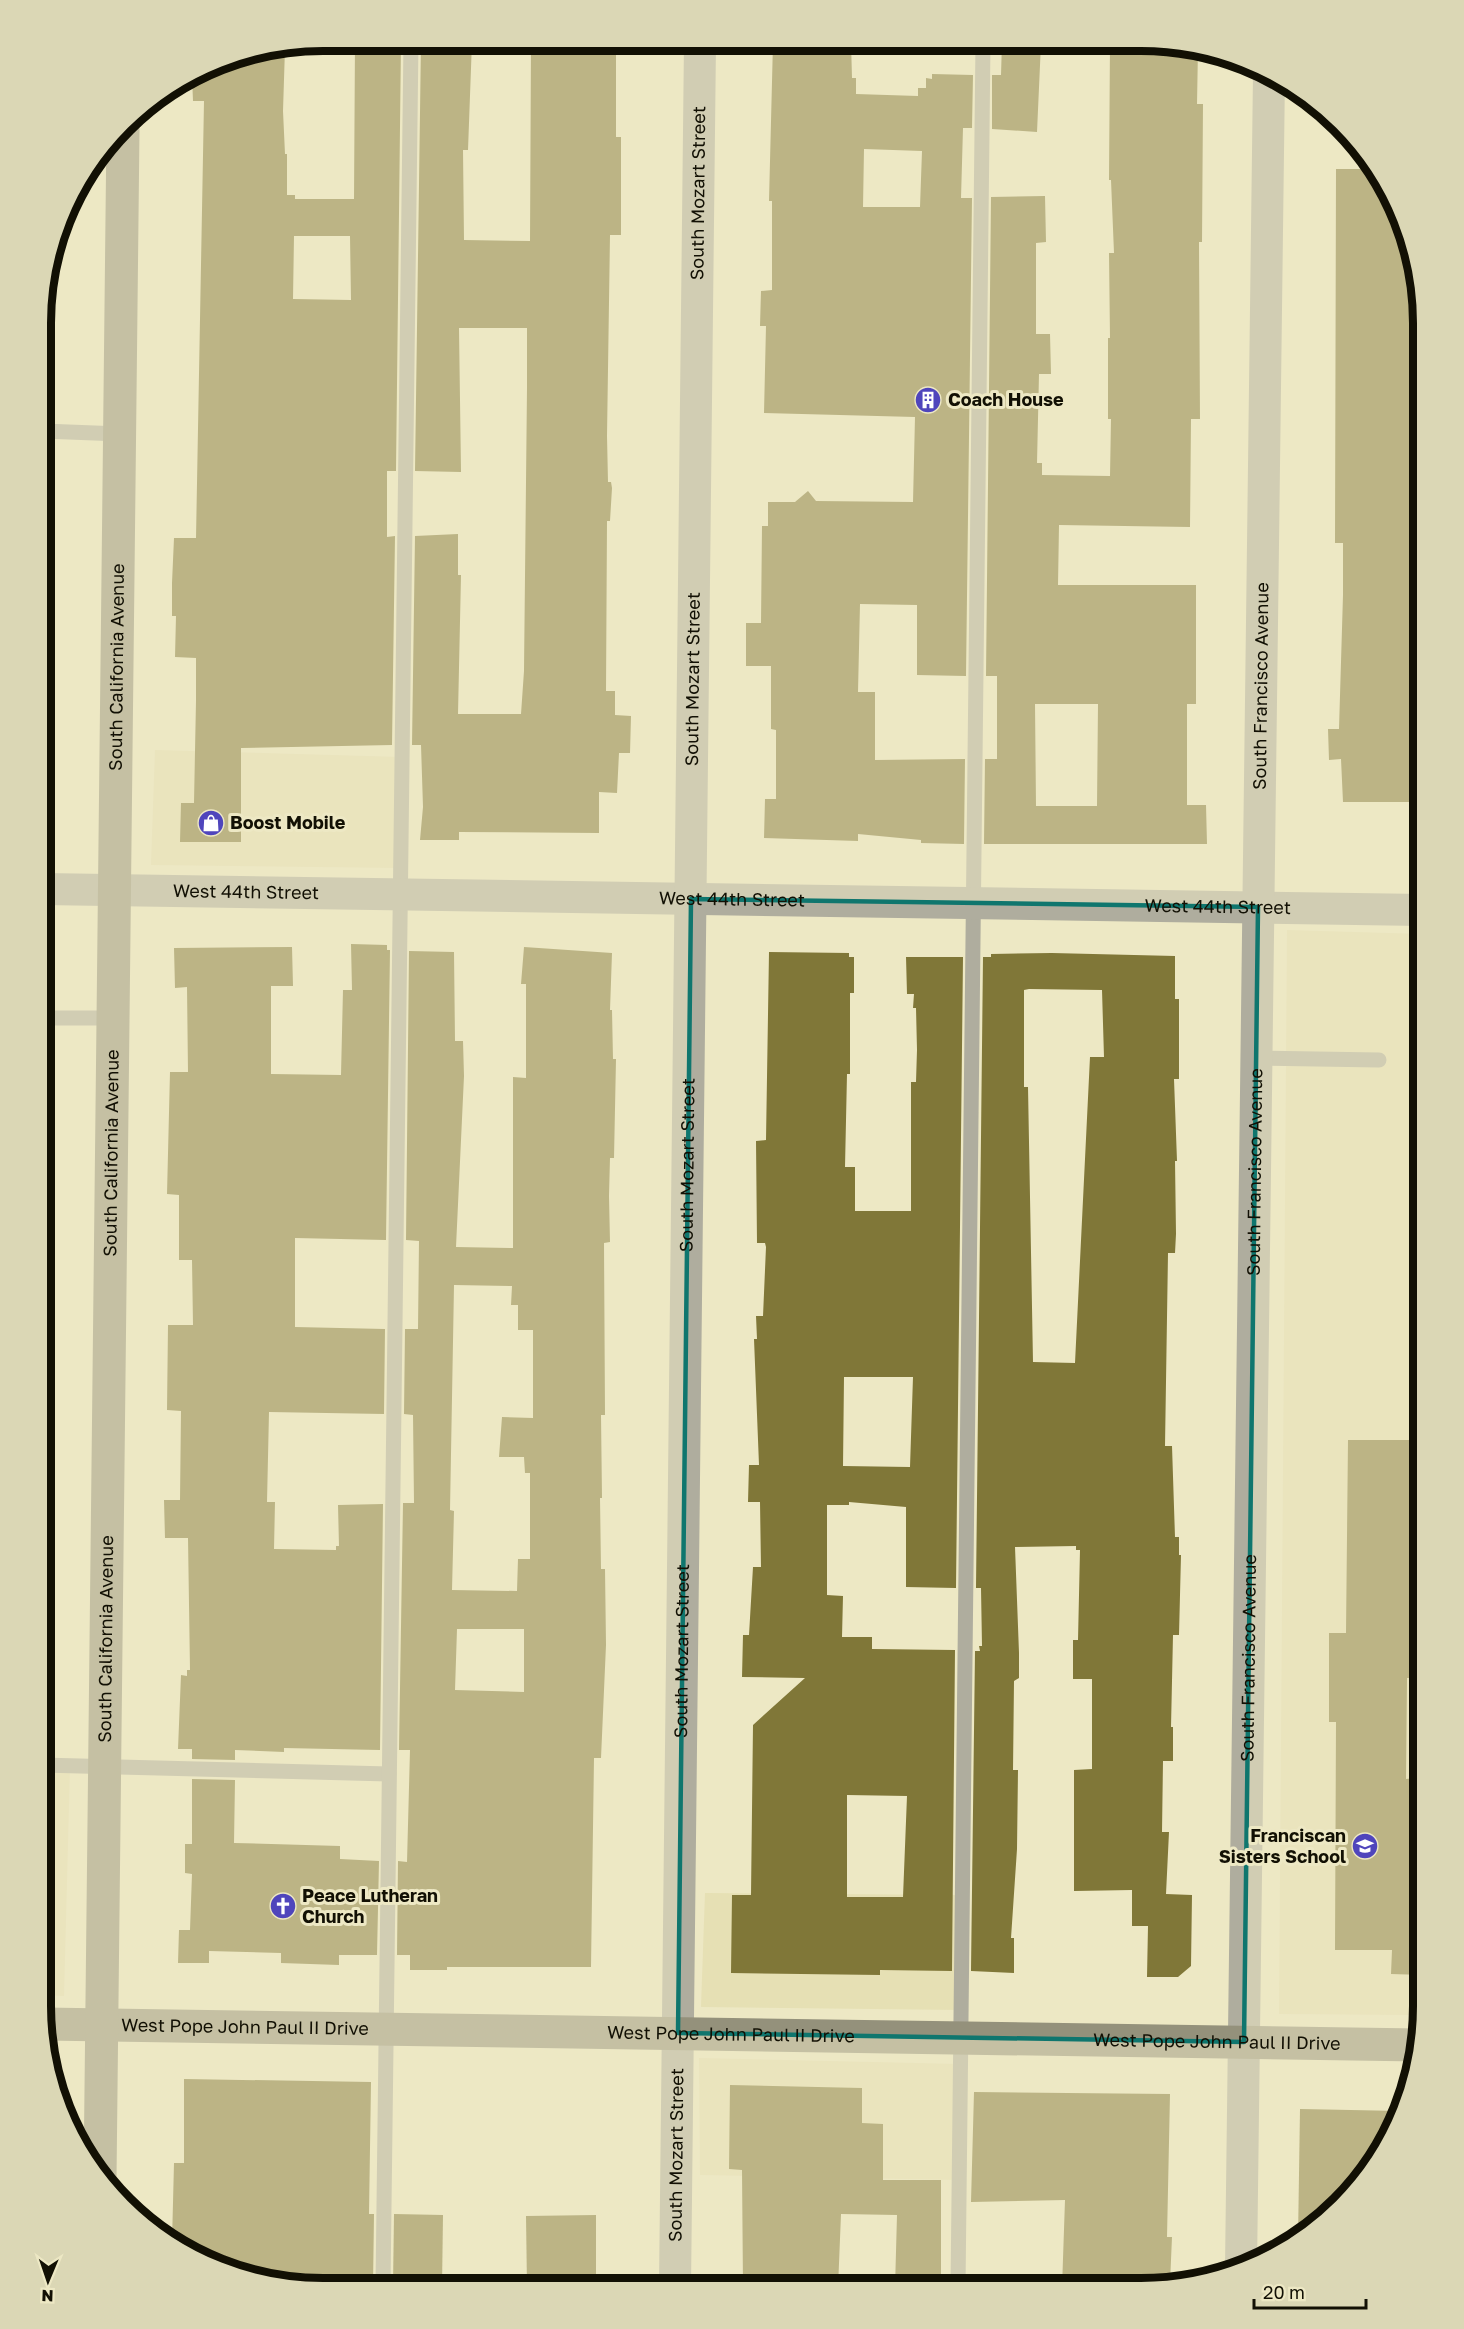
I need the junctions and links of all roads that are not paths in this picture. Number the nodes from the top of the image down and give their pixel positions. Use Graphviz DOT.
graph roads {
  1 [pos="411,51"];
  2 [pos="700,51"];
  3 [pos="983,51"];
  4 [pos="1269,83"];
  5 [pos="123,140"];
  6 [pos="51,431"];
  7 [pos="120,434"];
  8 [pos="51,889"];
  9 [pos="115,891"];
  10 [pos="400,894"];
  11 [pos="691,899"];
  12 [pos="974,903"];
  13 [pos="1258,908"];
  14 [pos="1413,910"];
  15 [pos="51,1018"];
  16 [pos="113,1018"];
  17 [pos="1257,1058"];
  18 [pos="1379,1060"];
  19 [pos="51,1766"];
  20 [pos="105,1767"];
  21 [pos="389,1774"];
  22 [pos="52,2024"];
  23 [pos="102,2025"];
  24 [pos="386,2029"];
  25 [pos="678,2033"];
  26 [pos="961,2038"];
  27 [pos="1244,2042"];
  28 [pos="1411,2044"];
  29 [pos="100,2162"];
  30 [pos="1241,2259"];
  31 [pos="383,2278"];
  32 [pos="675,2278"];
  33 [pos="958,2278"];
  1 -- 10 [label="lane"];
  2 -- 11 [label="street, South Mozart Street"];
  3 -- 12 [label="lane"];
  4 -- 13 [label="street, South Francisco Avenue"];
  5 -- 7 [label="main road, South California Avenue"];
  6 -- 7 [label="lane"];
  7 -- 9 [label="main road, South California Avenue"];
  8 -- 9 [label="street, West 44th Street"];
  9 -- 10 [label="street, West 44th Street"];
  9 -- 16 [label="main road, South California Avenue"];
  10 -- 11 [label="street, West 44th Street"];
  10 -- 21 [label="lane"];
  11 -- 12 [label="street, West 44th Street"];
  11 -- 25 [label="street, South Mozart Street"];
  12 -- 13 [label="street, West 44th Street"];
  12 -- 26 [label="lane"];
  13 -- 14 [label="street, West 44th Street"];
  13 -- 17 [label="street, South Francisco Avenue"];
  15 -- 16 [label="lane"];
  16 -- 20 [label="main road, South California Avenue"];
  17 -- 18 [label="lane"];
  17 -- 27 [label="street, South Francisco Avenue"];
  19 -- 20 [label="lane"];
  20 -- 21 [label="lane"];
  20 -- 23 [label="main road, South California Avenue"];
  21 -- 24 [label="lane"];
  22 -- 23 [label="main road, West Pope John Paul II Drive"];
  23 -- 24 [label="main road, West Pope John Paul II Drive"];
  23 -- 29 [label="main road, South California Avenue"];
  24 -- 25 [label="main road, West Pope John Paul II Drive"];
  24 -- 31 [label="lane"];
  25 -- 26 [label="main road, West Pope John Paul II Drive"];
  25 -- 32 [label="street, South Mozart Street"];
  26 -- 27 [label="main road, West Pope John Paul II Drive"];
  26 -- 33 [label="lane"];
  27 -- 28 [label="main road, West Pope John Paul II Drive"];
  27 -- 30 [label="street, South Francisco Avenue"];
}
